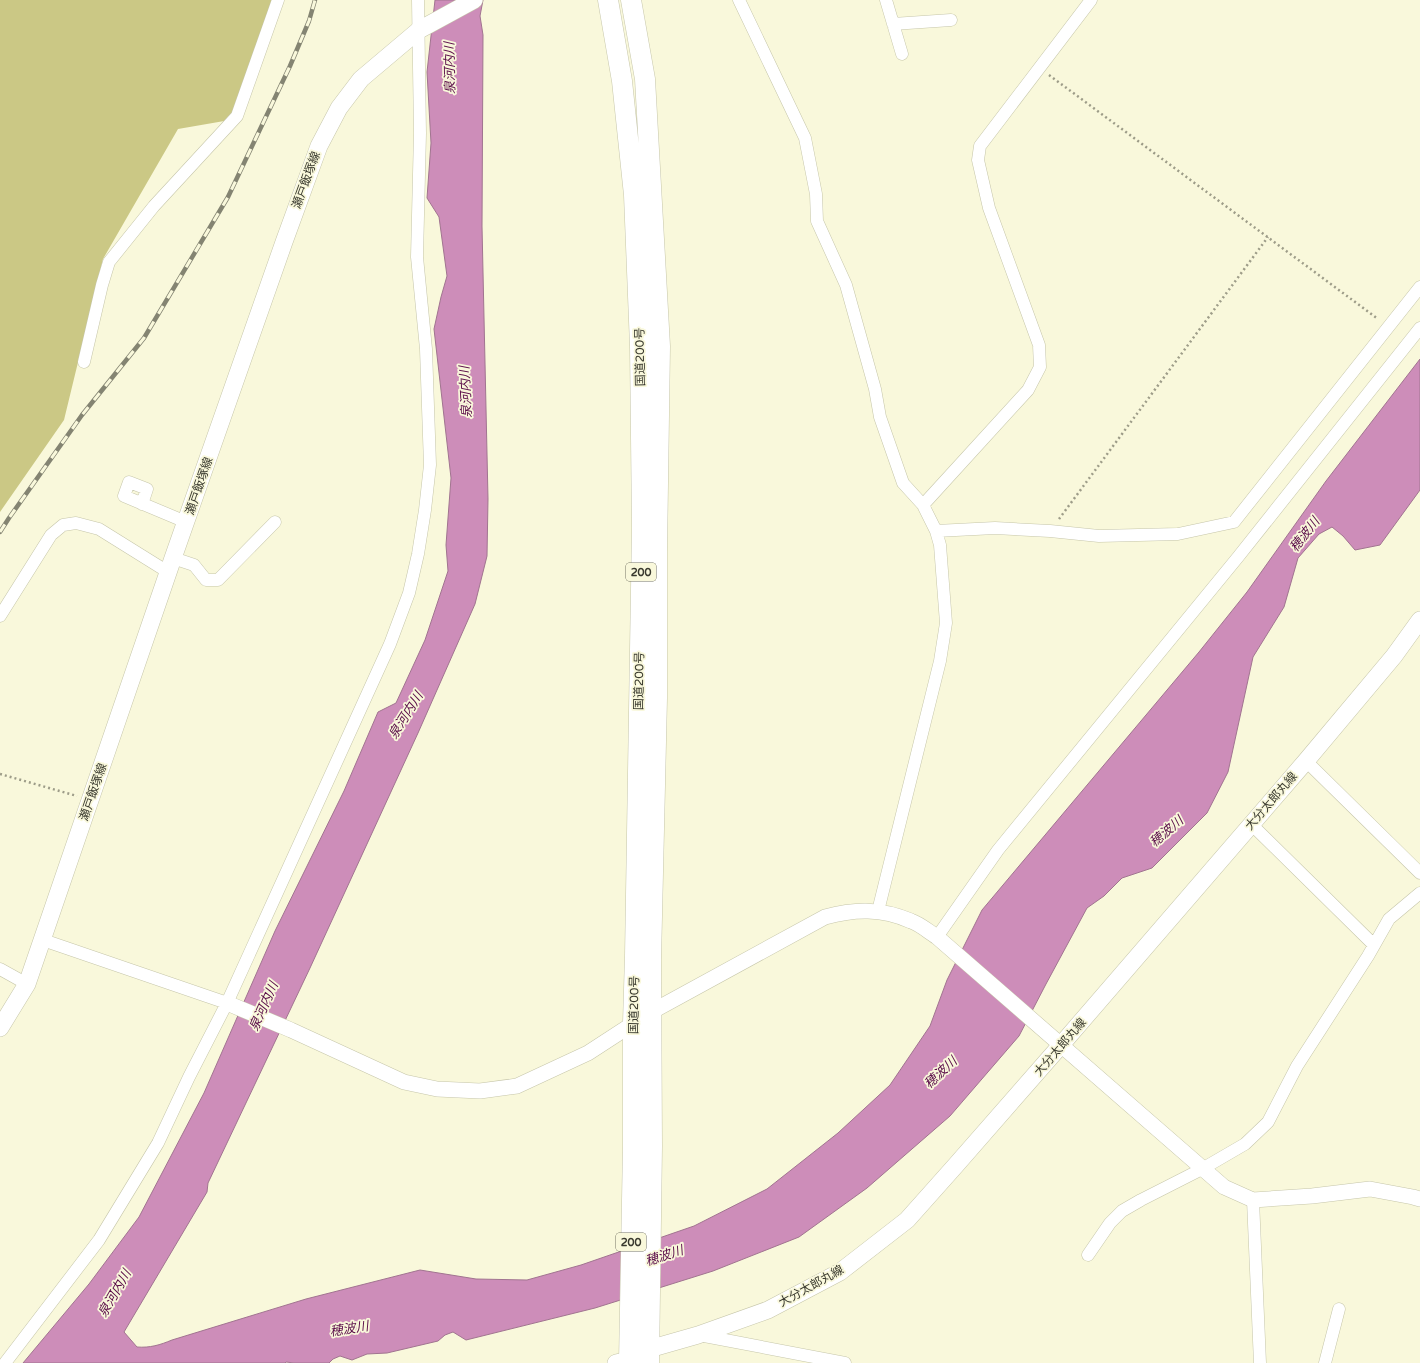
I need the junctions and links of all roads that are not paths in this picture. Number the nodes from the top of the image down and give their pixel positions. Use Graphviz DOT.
graph roads {
  1 [pos="278,0"];
  2 [pos="418,0"];
  3 [pos="474,0"];
  4 [pos="608,0"];
  5 [pos="631,0"];
  6 [pos="739,0"];
  7 [pos="886,0"];
  8 [pos="1091,0"];
  9 [pos="951,20"];
  10 [pos="893,24"];
  11 [pos="419,30"];
  12 [pos="902,54"];
  13 [pos="1420,287"];
  14 [pos="1420,328"];
  15 [pos="84,362"];
  16 [pos="142,504"];
  17 [pos="923,505"];
  18 [pos="186,522"];
  19 [pos="275,522"];
  20 [pos="936,531"];
  21 [pos="171,565"];
  22 [pos="0,616"];
  23 [pos="1420,620"];
  24 [pos="1306,761"];
  25 [pos="1251,824"];
  26 [pos="1420,873"];
  27 [pos="1420,893"];
  28 [pos="878,911"];
  29 [pos="937,937"];
  30 [pos="43,940"];
  31 [pos="1374,945"];
  32 [pos="0,970"];
  33 [pos="27,984"];
  34 [pos="227,1003"];
  35 [pos="651,1012"];
  36 [pos="633,1023"];
  37 [pos="0,1028"];
  38 [pos="1057,1041"];
  39 [pos="643,1146"];
  40 [pos="1202,1169"];
  41 [pos="1253,1200"];
  42 [pos="1420,1200"];
  43 [pos="1088,1255"];
  44 [pos="1339,1309"];
  45 [pos="698,1335"];
  46 [pos="649,1349"];
  47 [pos="625,1362"];
  48 [pos="4,1363"];
  49 [pos="844,1363"];
  50 [pos="1260,1363"];
  51 [pos="1324,1363"];
  1 -- 15 [label="street"];
  2 -- 11 [label="street"];
  3 -- 11 [label="main road, 瀬戸飯塚線"];
  4 -- 36 [label="highway, 国道200号 / 200"];
  5 -- 35 [label="highway, 国道200号 / 200"];
  6 -- 17 [label="street"];
  7 -- 10 [label="street"];
  8 -- 17 [label="street"];
  9 -- 10 [label="street"];
  10 -- 12 [label="street"];
  11 -- 18 [label="main road, 瀬戸飯塚線"];
  11 -- 34 [label="street"];
  13 -- 20 [label="street"];
  14 -- 29 [label="street"];
  16 -- 18 [label="street"];
  17 -- 20 [label="street"];
  18 -- 21 [label="main road, 瀬戸飯塚線"];
  19 -- 21 [label="street"];
  20 -- 28 [label="street"];
  21 -- 22 [label="street"];
  21 -- 30 [label="main road, 瀬戸飯塚線"];
  23 -- 24 [label="main road, 大分太郎丸線"];
  24 -- 25 [label="main road, 大分太郎丸線"];
  24 -- 26 [label="street"];
  25 -- 31 [label="street"];
  25 -- 38 [label="main road, 大分太郎丸線"];
  27 -- 31 [label="street"];
  28 -- 29 [label="street"];
  28 -- 35 [label="street"];
  29 -- 38 [label="street"];
  30 -- 33 [label="main road, 瀬戸飯塚線"];
  30 -- 34 [label="street"];
  31 -- 40 [label="street"];
  32 -- 33 [label="street"];
  33 -- 37 [label="main road, 瀬戸飯塚線"];
  34 -- 36 [label="street"];
  34 -- 48 [label="street"];
  35 -- 36 [label="street"];
  35 -- 39 [label="highway, 国道200号 / 200"];
  36 -- 39 [label="highway, 国道200号 / 200"];
  38 -- 40 [label="street"];
  38 -- 45 [label="main road, 大分太郎丸線"];
  39 -- 46 [label="highway, 国道200号 / 200"];
  39 -- 47 [label="highway, 国道200号 / 200"];
  40 -- 41 [label="street"];
  40 -- 43 [label="street"];
  41 -- 42 [label="street"];
  41 -- 50 [label="street"];
  44 -- 51 [label="street"];
  45 -- 46 [label="main road, 大分太郎丸線"];
  45 -- 49 [label="street"];
  46 -- 47 [label="main road, 大分太郎丸線"];
}
